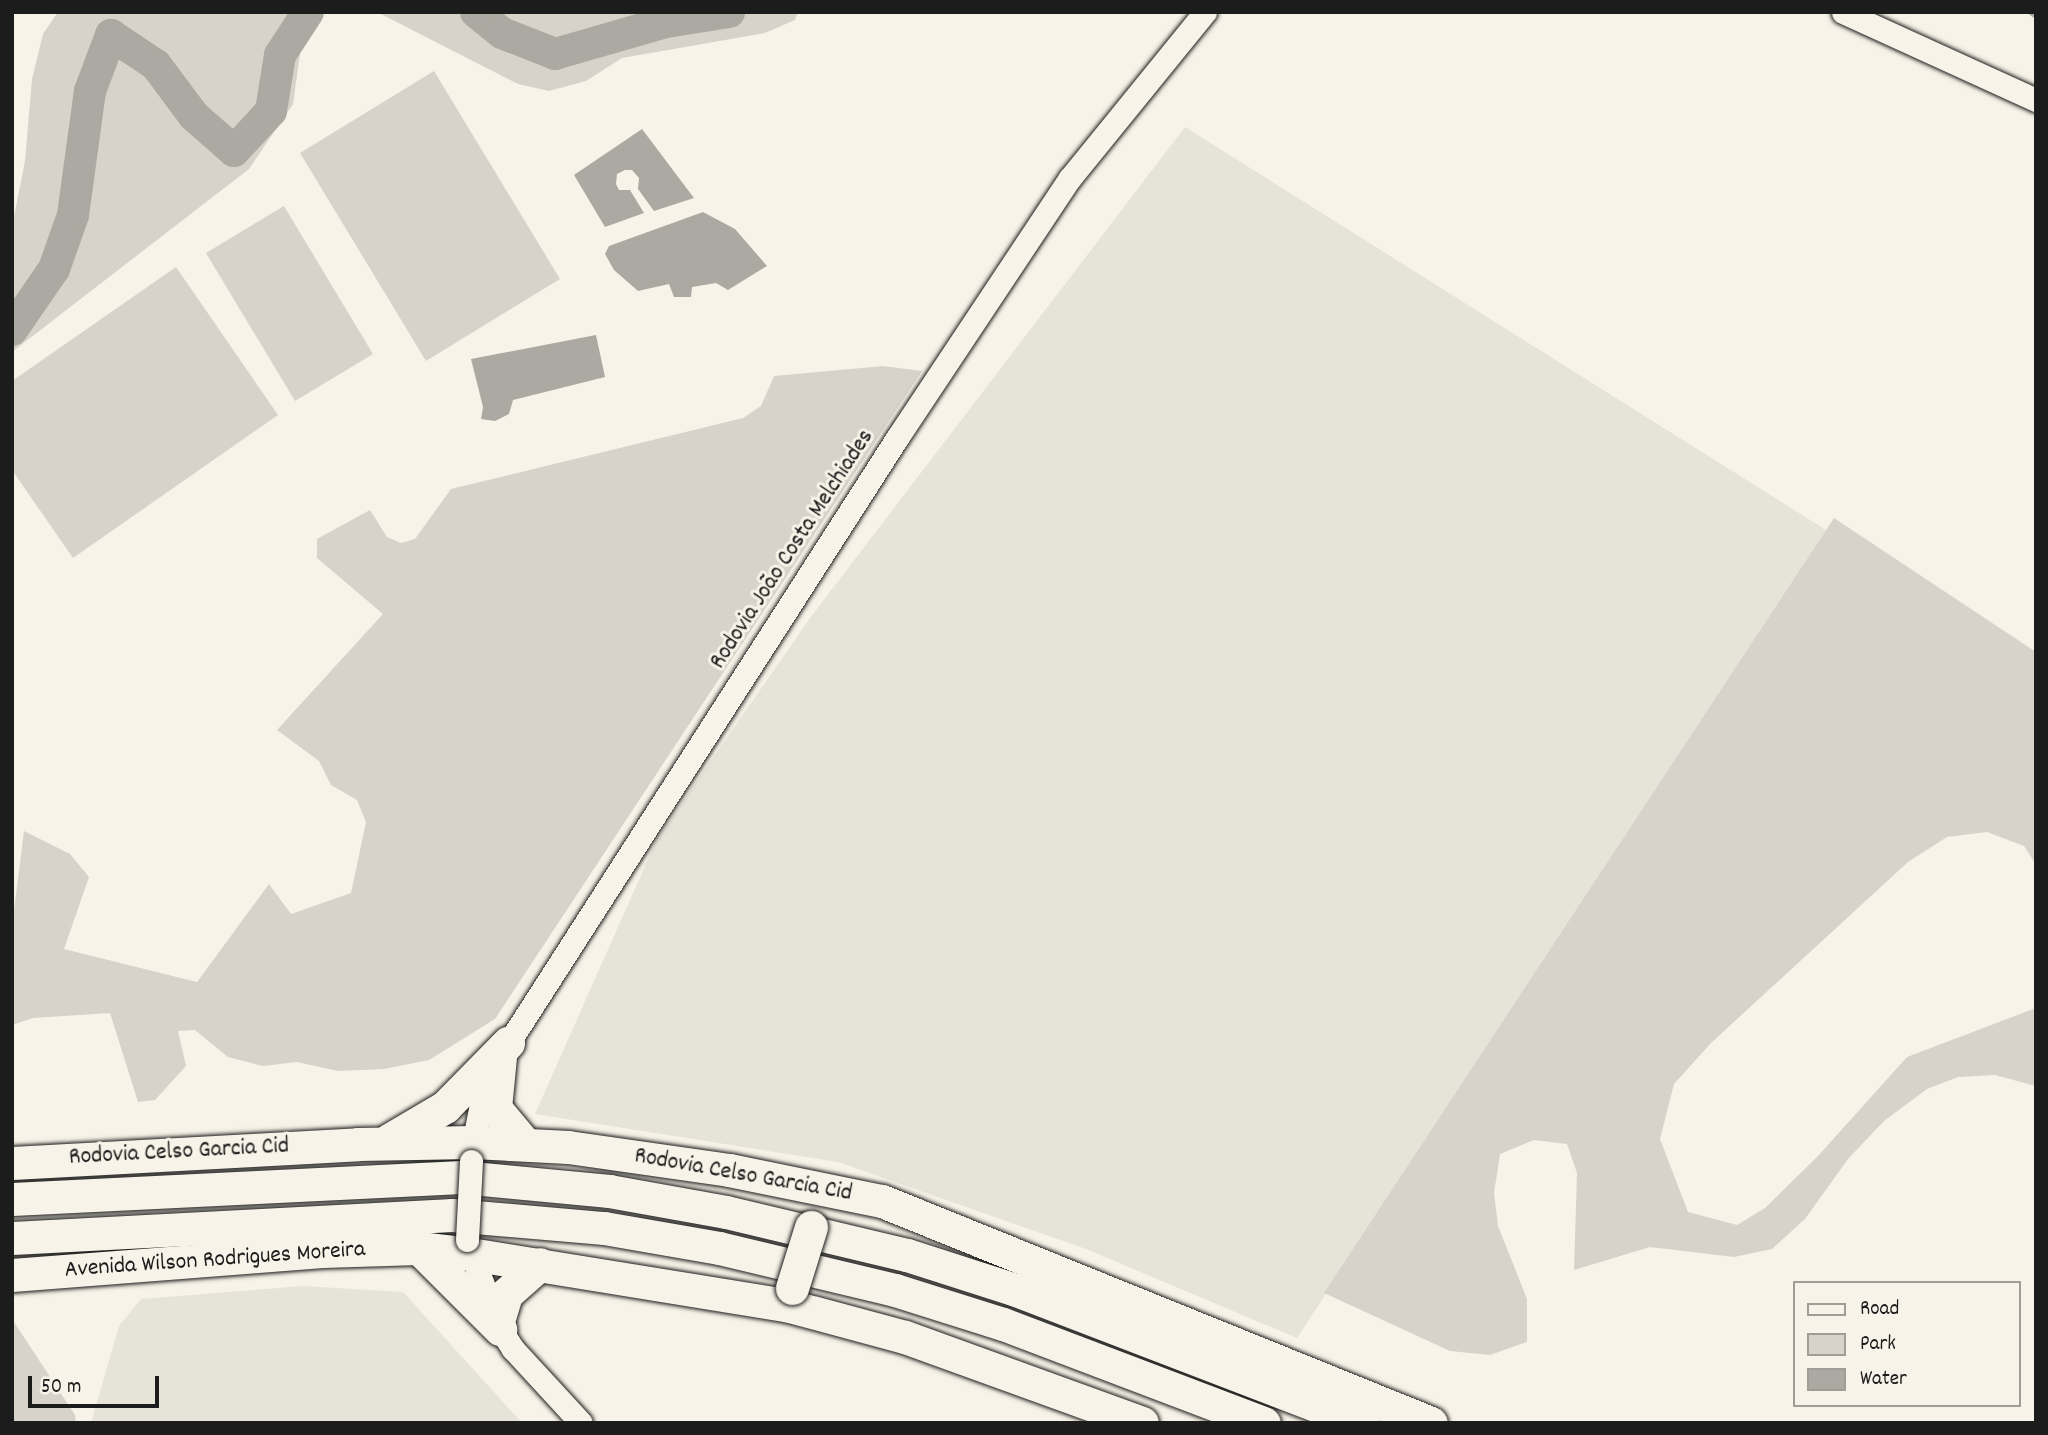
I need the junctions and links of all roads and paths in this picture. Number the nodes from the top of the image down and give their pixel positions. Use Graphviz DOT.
graph roads {
  1 [pos="1205,12"];
  2 [pos="1843,12"];
  3 [pos="2036,100"];
  4 [pos="504,1050"];
  5 [pos="382,1144"];
  6 [pos="525,1144"];
  7 [pos="472,1152"];
  8 [pos="12,1163"];
  9 [pos="821,1189"];
  10 [pos="12,1199"];
  11 [pos="12,1238"];
  12 [pos="469,1247"];
  13 [pos="419,1248"];
  14 [pos="540,1264"];
  15 [pos="12,1275"];
  16 [pos="789,1296"];
  17 [pos="499,1325"];
  18 [pos="581,1423"];
  19 [pos="1142,1423"];
  20 [pos="1264,1423"];
  21 [pos="1363,1423"];
  22 [pos="1431,1423"];
  1 -- 4 [label="street, Rodovia João Costa Melchiades"];
  2 -- 3 [label="street"];
  4 -- 5 [label="highway"];
  4 -- 6 [label="highway"];
  4 -- 7 [label="street, Rodovia João Costa Melchiades"];
  5 -- 7 [label="highway, Rodovia Celso Garcia Cid"];
  5 -- 8 [label="highway, Rodovia Celso Garcia Cid"];
  6 -- 7 [label="highway, Rodovia Celso Garcia Cid"];
  6 -- 9 [label="highway, Rodovia Celso Garcia Cid"];
  7 -- 12 [label="street, Rodovia João Costa Melchiades, bridge"];
  9 -- 16 [label="highway, bridge"];
  9 -- 22 [label="highway, Rodovia Celso Garcia Cid"];
  10 -- 21 [label="highway, Rodovia Celso Garcia Cid"];
  11 -- 20 [label="highway"];
  12 -- 13 [label="highway"];
  12 -- 14 [label="highway"];
  12 -- 17 [label="street"];
  13 -- 15 [label="highway, Avenida Wilson Rodrigues Moreira"];
  13 -- 17 [label="highway"];
  14 -- 16 [label="highway"];
  14 -- 17 [label="highway"];
  16 -- 19 [label="highway"];
  17 -- 18 [label="street"];
}
